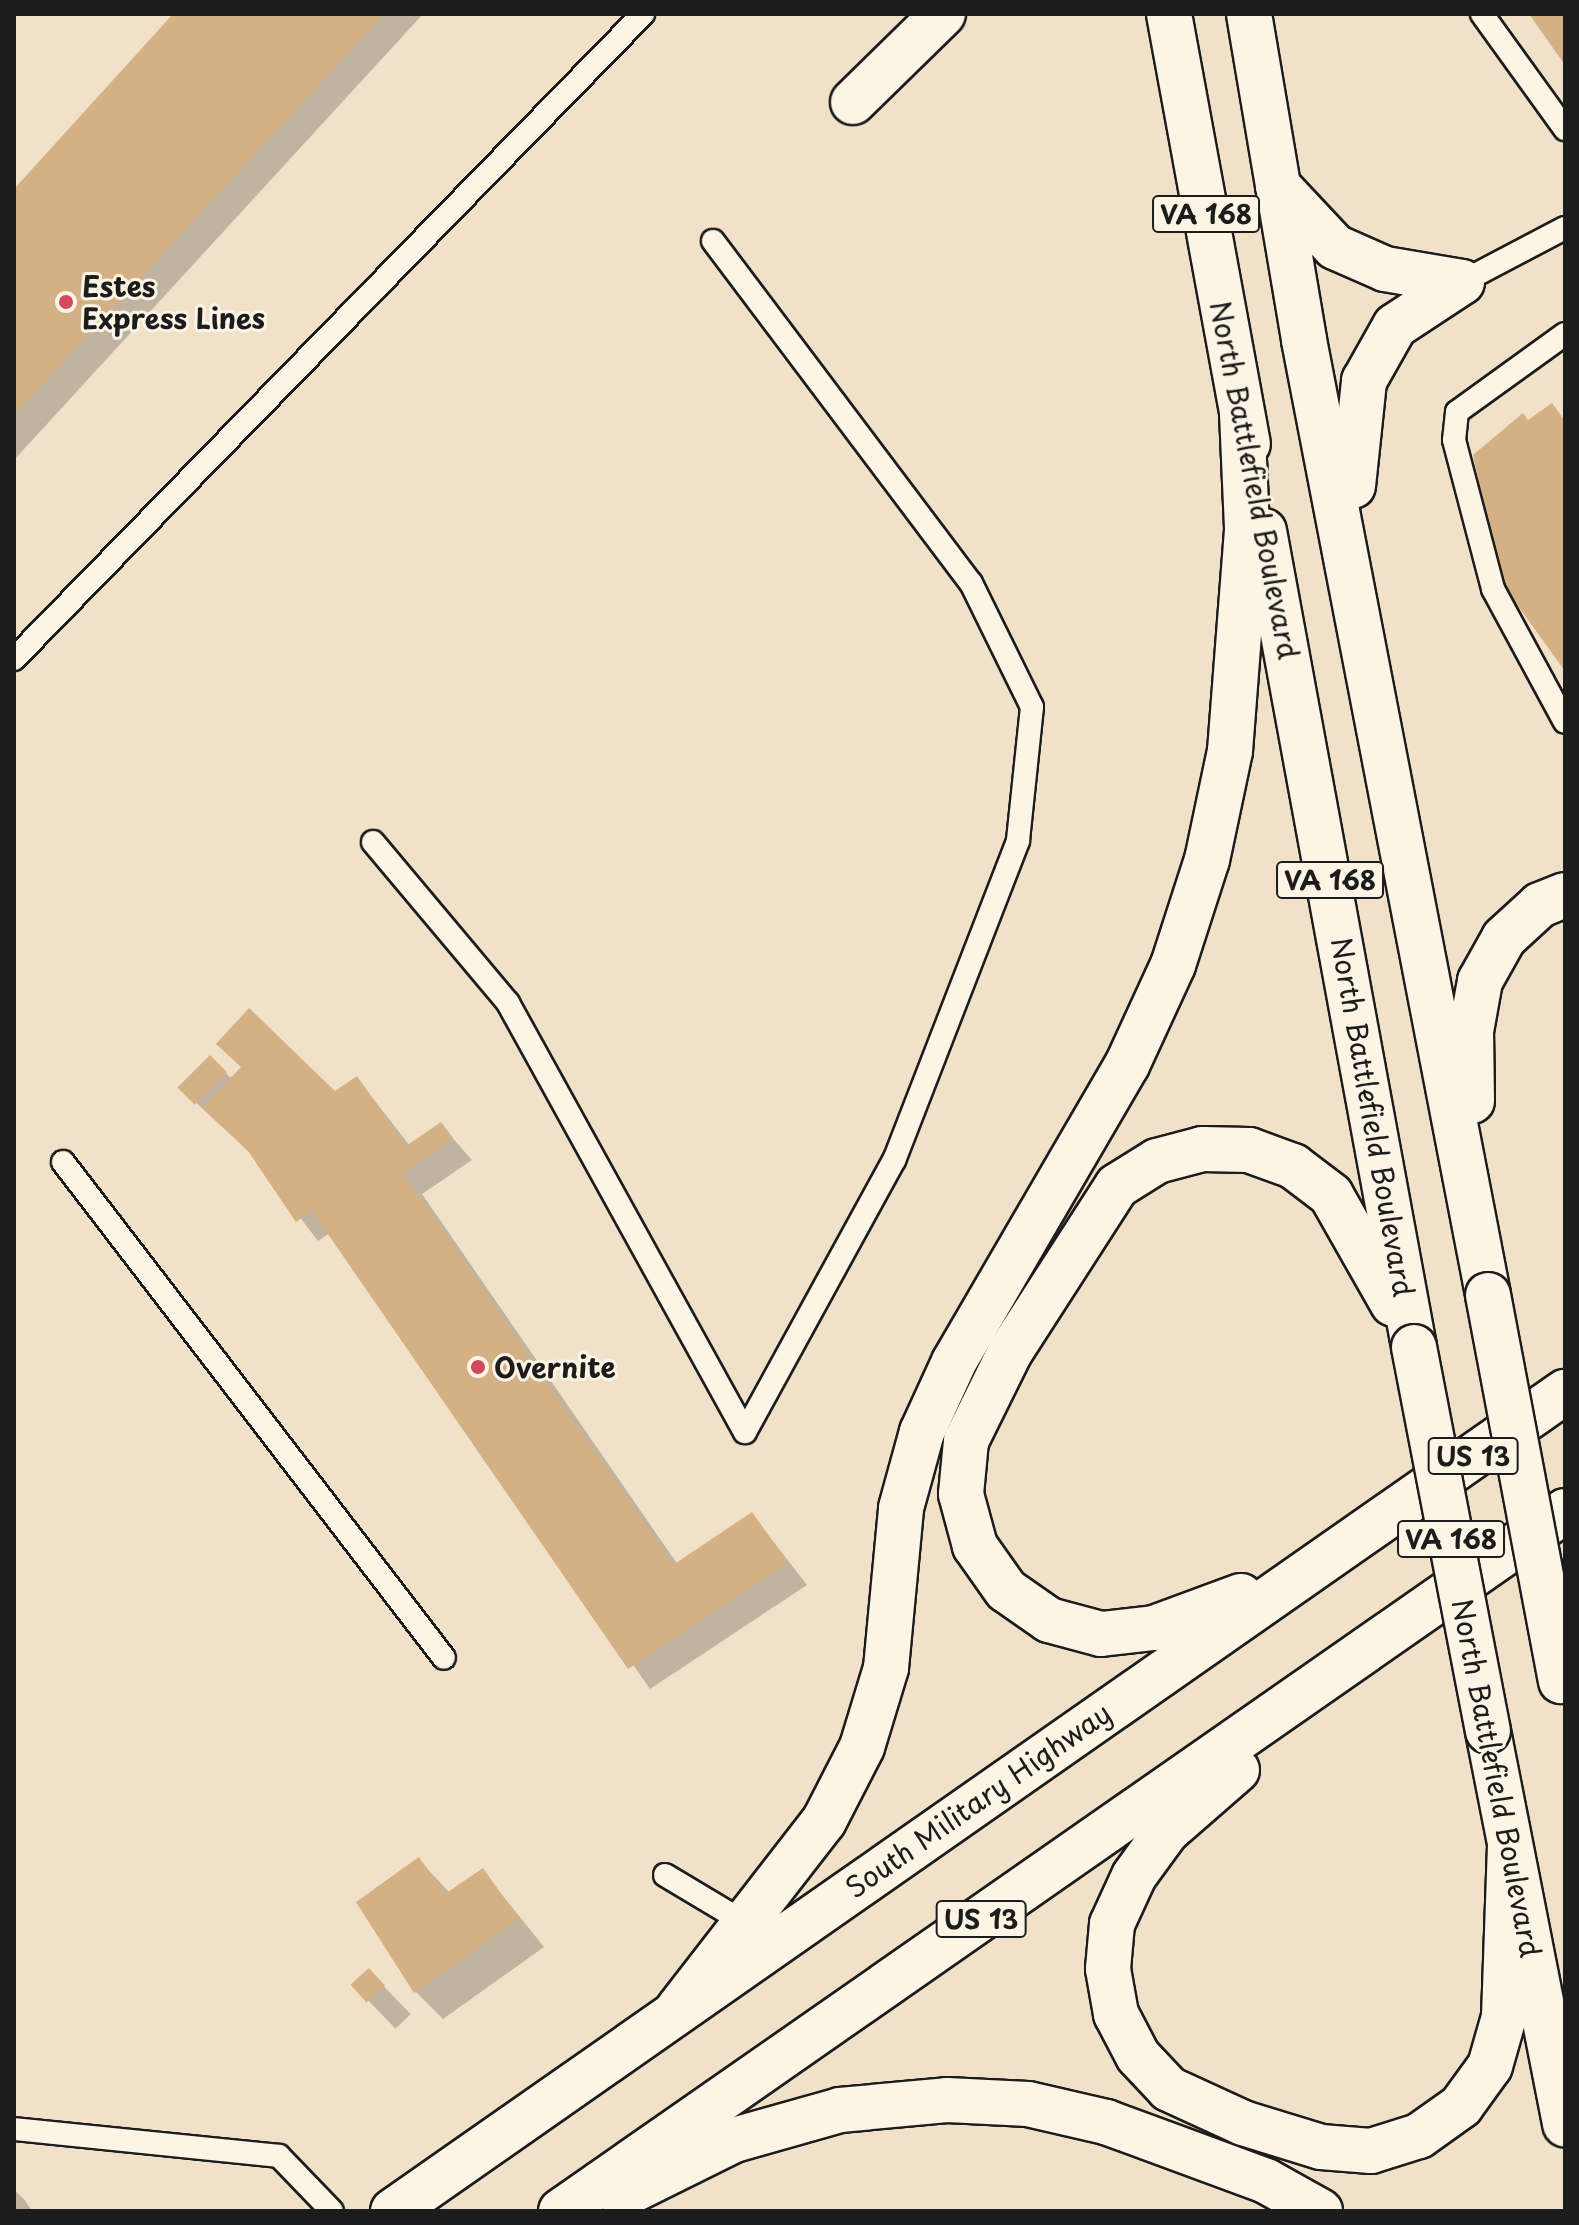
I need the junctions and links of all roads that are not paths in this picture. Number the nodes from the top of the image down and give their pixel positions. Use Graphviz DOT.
graph roads {
  1 [pos="643,14"];
  2 [pos="943,14"];
  3 [pos="1169,14"];
  4 [pos="1249,14"];
  5 [pos="1482,14"];
  6 [pos="853,102"];
  7 [pos="1565,129"];
  8 [pos="1278,186"];
  9 [pos="1565,228"];
  10 [pos="713,241"];
  11 [pos="1462,282"];
  12 [pos="1565,334"];
  13 [pos="1242,414"];
  14 [pos="1350,561"];
  15 [pos="14,659"];
  16 [pos="1565,722"];
  17 [pos="373,842"];
  18 [pos="1565,895"];
  19 [pos="63,1162"];
  20 [pos="1488,1295"];
  21 [pos="1414,1347"];
  22 [pos="1565,1392"];
  23 [pos="1565,1511"];
  24 [pos="1381,1520"];
  25 [pos="1401,1626"];
  26 [pos="444,1658"];
  27 [pos="1564,1694"];
  28 [pos="1510,1848"];
  29 [pos="665,1875"];
  30 [pos="747,1924"];
  31 [pos="678,2009"];
  32 [pos="1565,2125"];
  33 [pos="14,2129"];
  34 [pos="332,2211"];
  35 [pos="393,2211"];
  36 [pos="561,2211"];
  37 [pos="595,2211"];
  38 [pos="1320,2211"];
  1 -- 15 [label="lane"];
  2 -- 6 [label="main road"];
  3 -- 13 [label="main road, North Battlefield Boulevard / VA 168"];
  4 -- 8 [label="main road, VA 168"];
  5 -- 7 [label="lane"];
  8 -- 11 [label="main road"];
  8 -- 14 [label="main road, VA 168"];
  9 -- 11 [label="lane"];
  10 -- 17 [label="lane"];
  11 -- 14 [label="main road"];
  12 -- 16 [label="lane"];
  13 -- 21 [label="main road, North Battlefield Boulevard / VA 168"];
  13 -- 30 [label="main road"];
  14 -- 20 [label="main road, VA 168"];
  18 -- 20 [label="main road"];
  19 -- 26 [label="lane"];
  20 -- 27 [label="main road, VA 168, bridge"];
  21 -- 24 [label="main road"];
  21 -- 28 [label="main road, North Battlefield Boulevard / VA 168, bridge"];
  22 -- 24 [label="main road, South Military Highway / US 13"];
  23 -- 25 [label="main road, US 13"];
  24 -- 31 [label="main road, South Military Highway / US 13"];
  25 -- 28 [label="main road"];
  25 -- 36 [label="main road, US 13"];
  28 -- 32 [label="main road, North Battlefield Boulevard / VA 168"];
  29 -- 30 [label="lane"];
  30 -- 31 [label="main road"];
  31 -- 35 [label="main road, South Military Highway / US 13"];
  33 -- 34 [label="lane"];
  37 -- 38 [label="main road"];
}
